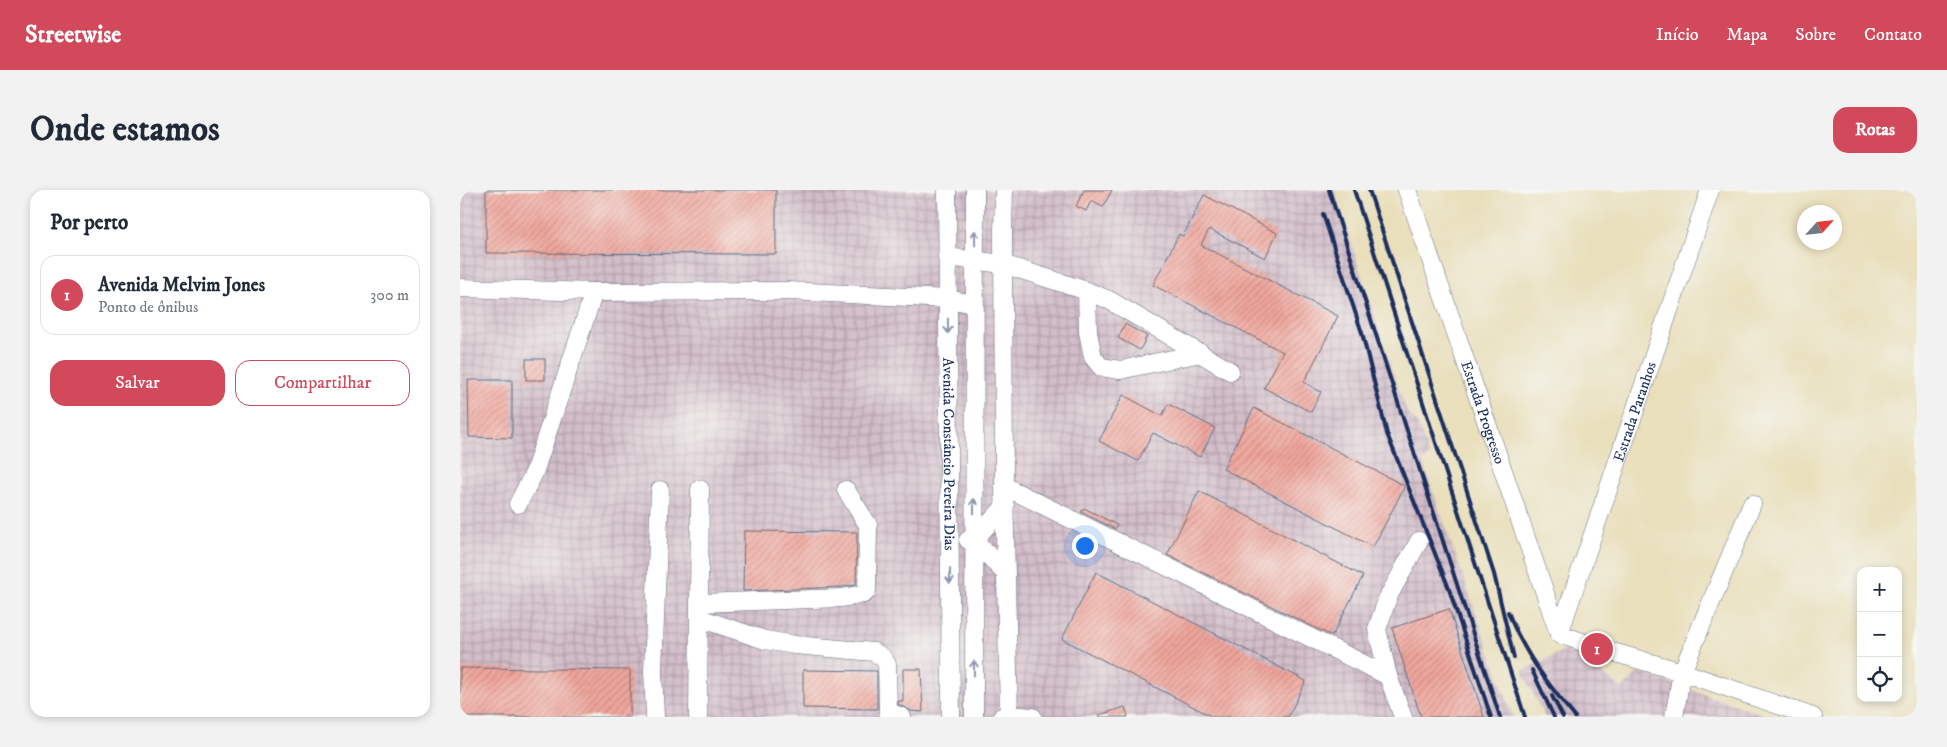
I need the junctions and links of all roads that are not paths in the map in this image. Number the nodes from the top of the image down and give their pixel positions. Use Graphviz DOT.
graph roads {
  1 [pos="947,190"];
  2 [pos="974,190"];
  3 [pos="1004,190"];
  4 [pos="1407,190"];
  5 [pos="1710,190"];
  6 [pos="947,258"];
  7 [pos="975,260"];
  8 [pos="1003,264"];
  9 [pos="460,288"];
  10 [pos="1087,291"];
  11 [pos="594,292"];
  12 [pos="948,299"];
  13 [pos="974,304"];
  14 [pos="1201,353"];
  15 [pos="1230,371"];
  16 [pos="1004,486"];
  17 [pos="700,489"];
  18 [pos="660,490"];
  19 [pos="846,490"];
  20 [pos="518,504"];
  21 [pos="1752,504"];
  22 [pos="1005,506"];
  23 [pos="950,539"];
  24 [pos="974,540"];
  25 [pos="1419,541"];
  26 [pos="1006,574"];
  27 [pos="699,611"];
  28 [pos="974,634"];
  29 [pos="1559,634"];
  30 [pos="950,636"];
  31 [pos="1682,672"];
  32 [pos="1388,676"];
  33 [pos="1007,716"];
  34 [pos="655,717"];
  35 [pos="698,717"];
  36 [pos="902,717"];
  37 [pos="951,717"];
  38 [pos="974,717"];
  39 [pos="1033,717"];
  40 [pos="1403,717"];
  41 [pos="1674,717"];
  42 [pos="1813,717"];
  1 -- 6 [label="street, Avenida Constâncio Pereira Dias"];
  7 -- 2 [label="street, Avenida Constâncio Pereira Dias, one-way"];
  3 -- 8 [label="street"];
  4 -- 29 [label="street, Estrada Progresso"];
  5 -- 29 [label="street, Estrada Paranhos"];
  6 -- 7 [label="street"];
  6 -- 12 [label="street, Avenida Constâncio Pereira Dias"];
  7 -- 8 [label="street"];
  7 -- 13 [label="street, Avenida Constâncio Pereira Dias"];
  8 -- 10 [label="street"];
  8 -- 16 [label="street"];
  9 -- 11 [label="street"];
  10 -- 14 [label="street"];
  10 -- 14 [label="street"];
  11 -- 12 [label="street"];
  11 -- 20 [label="street"];
  12 -- 13 [label="street"];
  12 -- 23 [label="street, Avenida Constâncio Pereira Dias, one-way"];
  24 -- 13 [label="street, Avenida Constâncio Pereira Dias, one-way"];
  14 -- 15 [label="street"];
  16 -- 22 [label="street"];
  16 -- 32 [label="street"];
  17 -- 27 [label="street"];
  18 -- 34 [label="street"];
  19 -- 27 [label="street"];
  21 -- 31 [label="street"];
  22 -- 24 [label="street"];
  22 -- 26 [label="street"];
  23 -- 24 [label="street"];
  23 -- 30 [label="street, Avenida Constâncio Pereira Dias, one-way"];
  24 -- 26 [label="street"];
  24 -- 28 [label="street, Avenida Constâncio Pereira Dias"];
  25 -- 32 [label="street"];
  26 -- 33 [label="street"];
  27 -- 35 [label="street"];
  27 -- 36 [label="street"];
  28 -- 30 [label="street"];
  38 -- 28 [label="street, Avenida Constâncio Pereira Dias, one-way"];
  29 -- 31 [label="street"];
  30 -- 37 [label="street, Avenida Constâncio Pereira Dias"];
  31 -- 41 [label="street"];
  31 -- 42 [label="street"];
  32 -- 40 [label="street"];
  33 -- 39 [label="street"];
}
